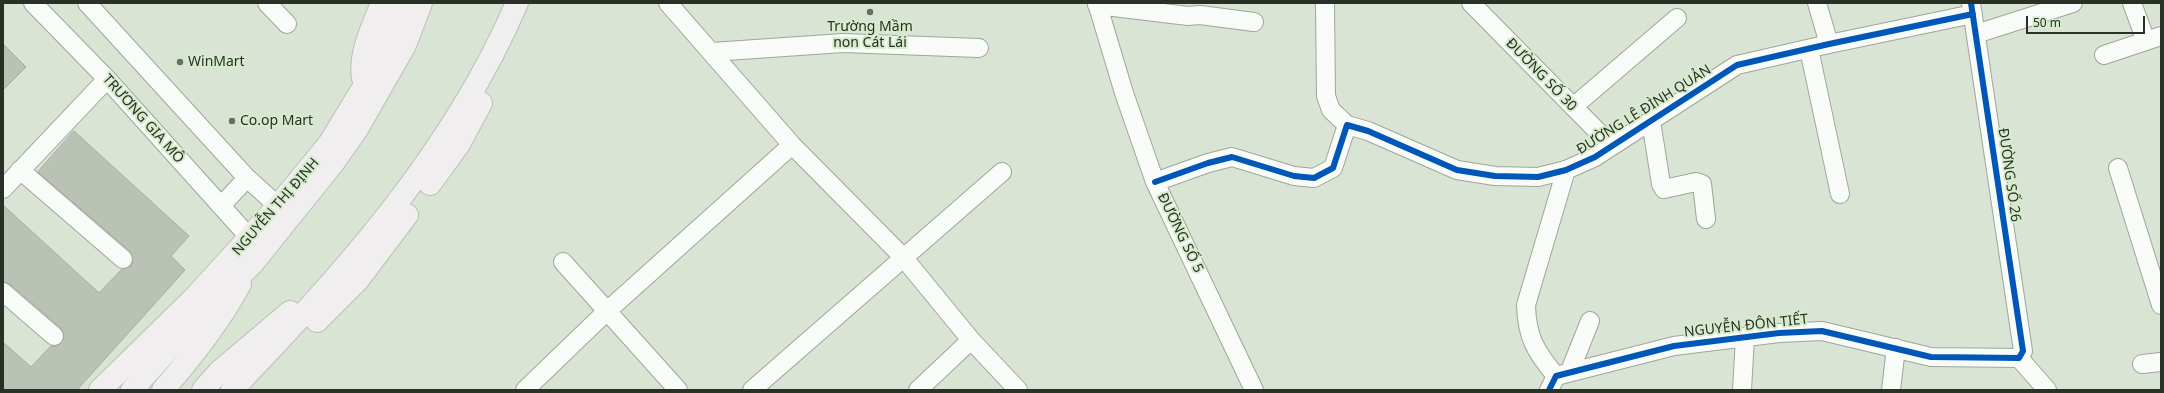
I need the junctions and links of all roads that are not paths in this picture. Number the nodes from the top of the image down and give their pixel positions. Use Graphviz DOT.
graph roads {
  1 [pos="33,3"];
  2 [pos="87,3"];
  3 [pos="267,3"];
  4 [pos="382,3"];
  5 [pos="402,3"];
  6 [pos="421,3"];
  7 [pos="517,3"];
  8 [pos="668,3"];
  9 [pos="1325,3"];
  10 [pos="1471,3"];
  11 [pos="1817,3"];
  12 [pos="2073,3"];
  13 [pos="2132,3"];
  14 [pos="1097,4"];
  15 [pos="1972,9"];
  16 [pos="1677,18"];
  17 [pos="1254,22"];
  18 [pos="287,24"];
  19 [pos="1976,34"];
  20 [pos="2154,39"];
  21 [pos="1829,44"];
  22 [pos="497,48"];
  23 [pos="979,48"];
  24 [pos="1809,49"];
  25 [pos="712,52"];
  26 [pos="2104,55"];
  27 [pos="107,79"];
  28 [pos="371,89"];
  29 [pos="1573,107"];
  30 [pos="1651,121"];
  31 [pos="1347,125"];
  32 [pos="792,145"];
  33 [pos="1612,146"];
  34 [pos="2118,168"];
  35 [pos="20,170"];
  36 [pos="1566,170"];
  37 [pos="1002,172"];
  38 [pos="248,178"];
  39 [pos="1155,182"];
  40 [pos="3,189"];
  41 [pos="1840,194"];
  42 [pos="221,206"];
  43 [pos="284,212"];
  44 [pos="1706,219"];
  45 [pos="254,250"];
  46 [pos="903,257"];
  47 [pos="354,258"];
  48 [pos="123,259"];
  49 [pos="563,262"];
  50 [pos="3,292"];
  51 [pos="195,297"];
  52 [pos="2161,305"];
  53 [pos="606,312"];
  54 [pos="1590,321"];
  55 [pos="181,325"];
  56 [pos="54,336"];
  57 [pos="1744,337"];
  58 [pos="971,340"];
  59 [pos="1896,348"];
  60 [pos="168,351"];
  61 [pos="2021,355"];
  62 [pos="2161,362"];
  63 [pos="2142,364"];
  64 [pos="1558,379"];
  65 [pos="100,390"];
  66 [pos="120,390"];
  67 [pos="132,390"];
  68 [pos="162,390"];
  69 [pos="203,390"];
  70 [pos="232,390"];
  71 [pos="252,390"];
  72 [pos="525,390"];
  73 [pos="678,390"];
  74 [pos="752,390"];
  75 [pos="918,390"];
  76 [pos="1018,390"];
  77 [pos="1254,390"];
  78 [pos="1742,390"];
  79 [pos="1891,390"];
  80 [pos="2047,390"];
  1 -- 27 [label="street, TRƯƠNG GIA MÔ"];
  2 -- 38 [label="street"];
  3 -- 18 [label="street"];
  4 -- 28 [label="main road"];
  5 -- 28 [label="main road, NGUYỄN THỊ ĐỊNH"];
  6 -- 28 [label="main road, NGUYỄN THỊ ĐỊNH"];
  7 -- 22 [label="main road"];
  8 -- 25 [label="street"];
  9 -- 31 [label="street"];
  10 -- 29 [label="street, ĐƯỜNG SỐ 30"];
  11 -- 21 [label="street"];
  12 -- 19 [label="street"];
  13 -- 20 [label="street"];
  14 -- 17 [label="street"];
  14 -- 39 [label="street, ĐƯỜNG SỐ 5"];
  15 -- 19 [label="street, ĐƯỜNG SỐ 26"];
  15 -- 21 [label="street, ĐƯỜNG LÊ ĐÌNH QUẢN"];
  16 -- 29 [label="street"];
  19 -- 61 [label="street, ĐƯỜNG SỐ 26"];
  20 -- 26 [label="street"];
  21 -- 24 [label="street, ĐƯỜNG LÊ ĐÌNH QUẢN"];
  22 -- 47 [label="main road"];
  22 -- 71 [label="main road"];
  23 -- 25 [label="street"];
  24 -- 30 [label="street, ĐƯỜNG LÊ ĐÌNH QUẢN"];
  24 -- 41 [label="street"];
  25 -- 32 [label="street"];
  27 -- 35 [label="street"];
  27 -- 42 [label="street, TRƯƠNG GIA MÔ"];
  28 -- 43 [label="main road, NGUYỄN THỊ ĐỊNH"];
  29 -- 33 [label="street, ĐƯỜNG SỐ 30"];
  30 -- 33 [label="street, ĐƯỜNG LÊ ĐÌNH QUẢN"];
  30 -- 44 [label="street"];
  31 -- 36 [label="street, ĐƯỜNG LÊ ĐÌNH QUẢN"];
  31 -- 39 [label="street"];
  32 -- 46 [label="street"];
  32 -- 53 [label="street"];
  33 -- 36 [label="street, ĐƯỜNG LÊ ĐÌNH QUẢN"];
  34 -- 52 [label="street"];
  35 -- 40 [label="street"];
  35 -- 48 [label="street"];
  36 -- 64 [label="street"];
  37 -- 46 [label="street"];
  38 -- 42 [label="street"];
  38 -- 43 [label="street"];
  39 -- 77 [label="street, ĐƯỜNG SỐ 5"];
  42 -- 45 [label="street, TRƯƠNG GIA MÔ"];
  43 -- 45 [label="main road, NGUYỄN THỊ ĐỊNH"];
  45 -- 51 [label="main road"];
  45 -- 60 [label="main road, NGUYỄN THỊ ĐỊNH"];
  45 -- 68 [label="main road, NGUYỄN THỊ ĐỊNH"];
  46 -- 58 [label="street"];
  46 -- 74 [label="street"];
  47 -- 69 [label="main road"];
  47 -- 70 [label="main road"];
  49 -- 53 [label="street"];
  50 -- 56 [label="street"];
  51 -- 55 [label="main road"];
  51 -- 65 [label="main road"];
  53 -- 72 [label="street"];
  53 -- 73 [label="street"];
  54 -- 64 [label="street"];
  55 -- 60 [label="main road"];
  55 -- 66 [label="main road"];
  57 -- 59 [label="street, NGUYỄN ĐÔN TIẾT"];
  57 -- 64 [label="street, NGUYỄN ĐÔN TIẾT"];
  57 -- 78 [label="street"];
  58 -- 75 [label="street"];
  58 -- 76 [label="street"];
  59 -- 61 [label="street, NGUYỄN ĐÔN TIẾT"];
  59 -- 79 [label="street"];
  60 -- 67 [label="main road, NGUYỄN THỊ ĐỊNH"];
  61 -- 80 [label="street"];
  62 -- 63 [label="street"];
}
